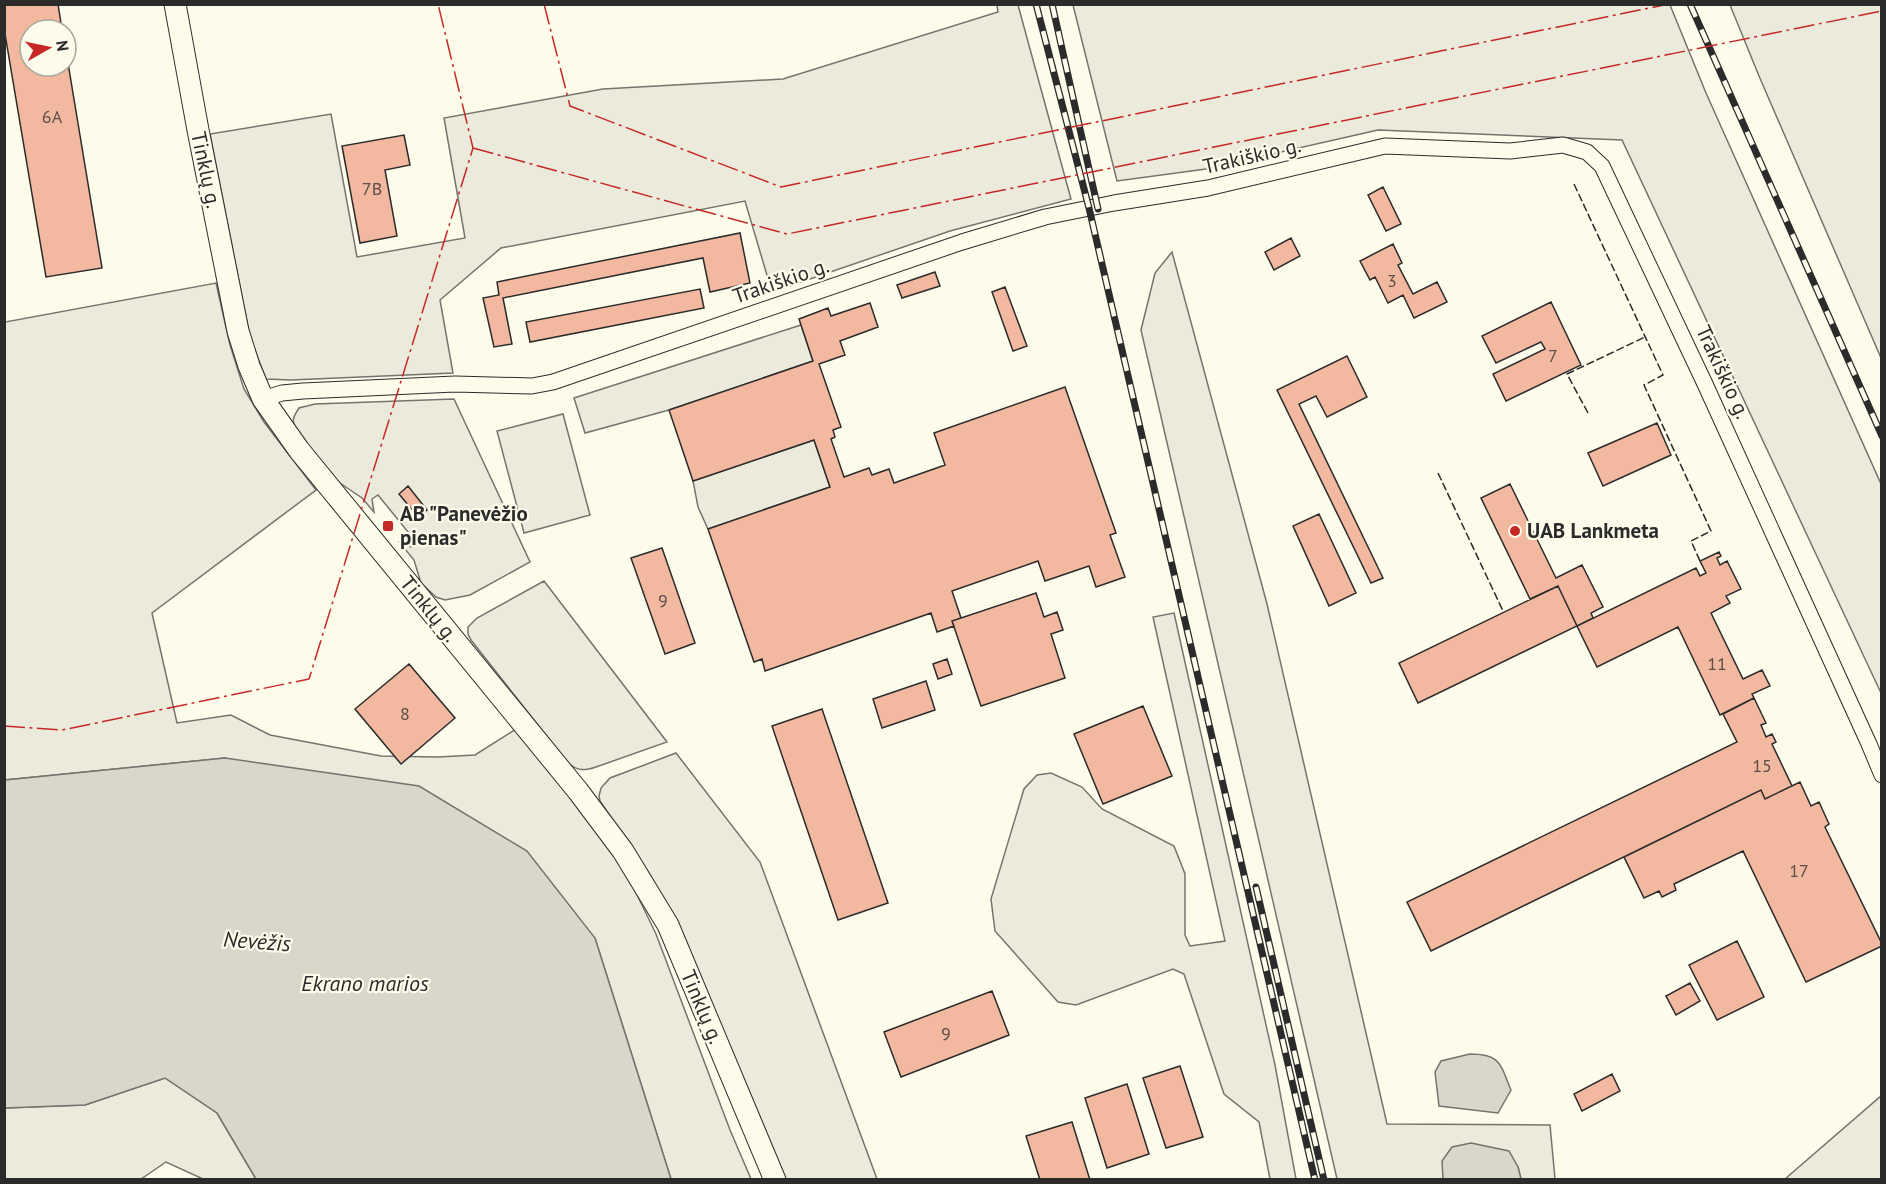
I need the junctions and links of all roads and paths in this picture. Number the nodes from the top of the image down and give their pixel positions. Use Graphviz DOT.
graph roads {
  1 [pos="175,4"];
  2 [pos="263,399"];
  3 [pos="1881,775"];
  4 [pos="775,1179"];
  1 -- 2 [label="main road, Tinklų g."];
  2 -- 3 [label="street, Trakiškio g."];
  2 -- 4 [label="main road, Tinklų g."];
}
